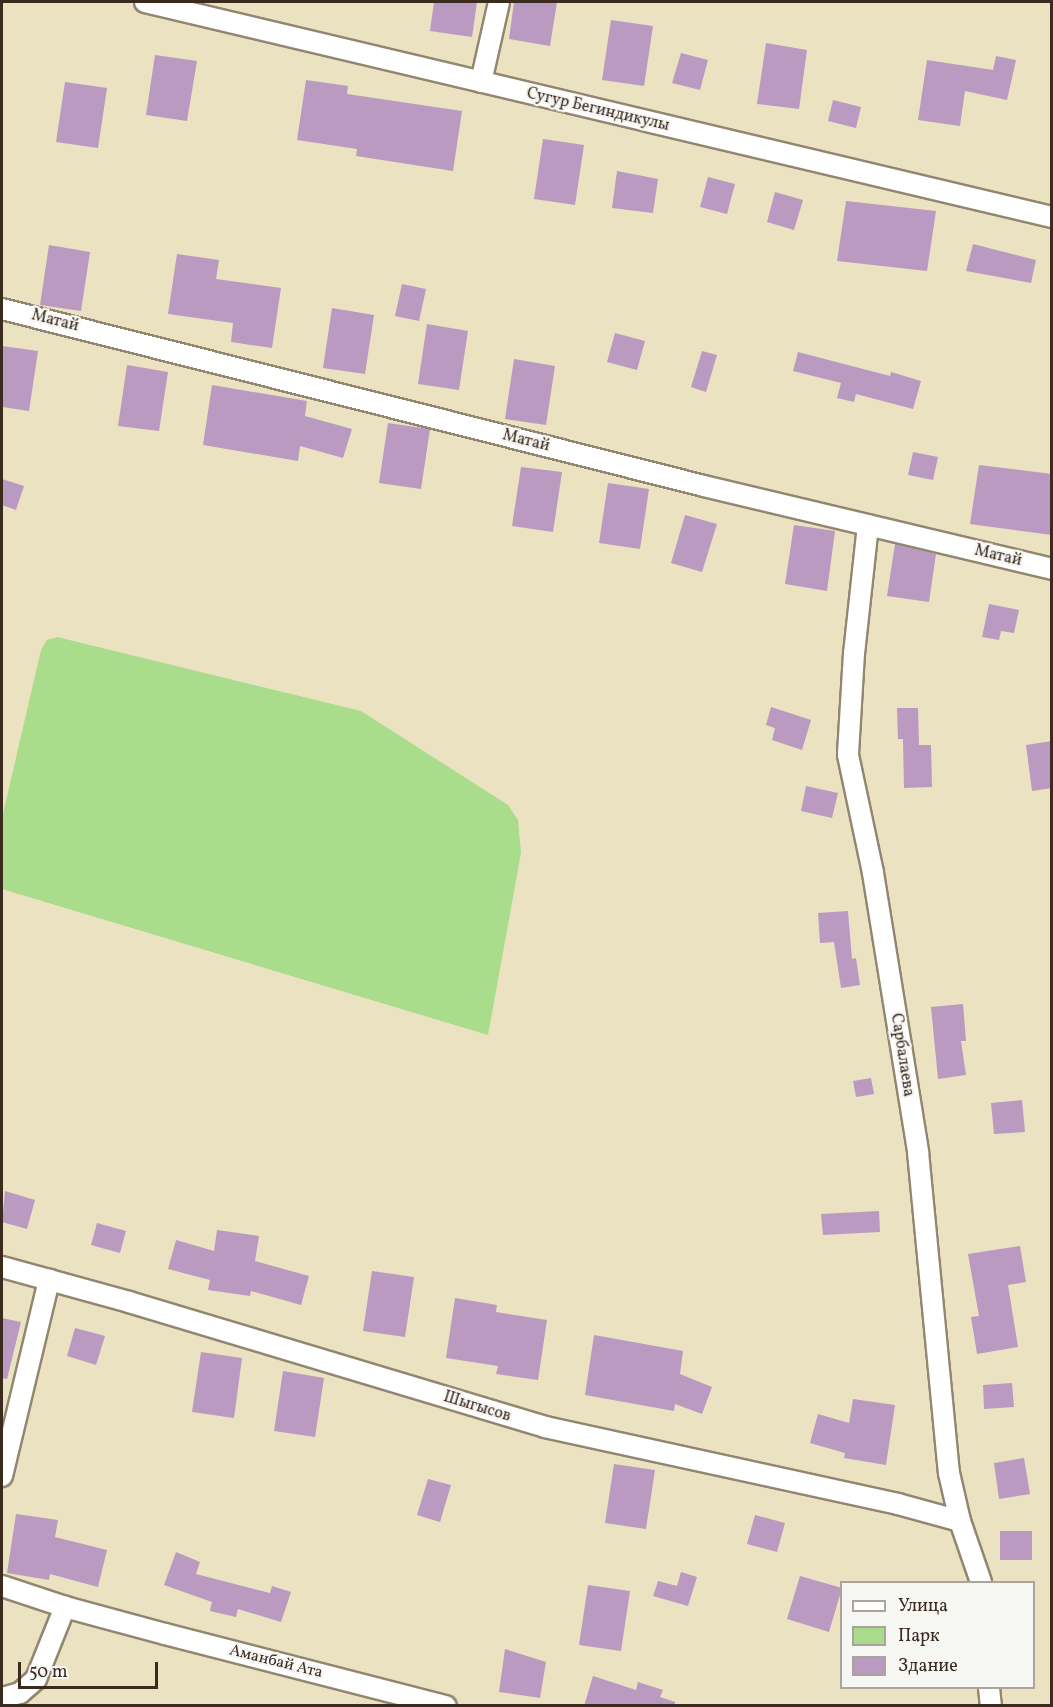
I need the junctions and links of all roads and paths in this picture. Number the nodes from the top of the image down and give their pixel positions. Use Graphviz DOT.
graph roads {
  1 [pos="146,2"];
  2 [pos="499,2"];
  3 [pos="481,82"];
  4 [pos="1052,217"];
  5 [pos="2,309"];
  6 [pos="868,525"];
  7 [pos="1052,569"];
  8 [pos="2,1267"];
  9 [pos="49,1280"];
  10 [pos="2,1476"];
  11 [pos="960,1521"];
  12 [pos="981,1581"];
  13 [pos="2,1586"];
  14 [pos="65,1607"];
  15 [pos="989,1689"];
  16 [pos="2,1698"];
  17 [pos="446,1706"];
  18 [pos="991,1706"];
  1 -- 3 [label="street, Сугур Бегиндикулы"];
  2 -- 3 [label="street"];
  3 -- 4 [label="street, Сугур Бегиндикулы"];
  5 -- 6 [label="street, Матай"];
  6 -- 7 [label="street, Матай"];
  6 -- 11 [label="street, Сарбалаева"];
  8 -- 9 [label="street, Шыгысов"];
  9 -- 10 [label="street"];
  9 -- 11 [label="street, Шыгысов"];
  11 -- 12 [label="street, Сарбалаева"];
  13 -- 14 [label="street, Аманбай Ата"];
  14 -- 16 [label="street"];
  14 -- 17 [label="street, Аманбай Ата"];
  15 -- 18 [label="street"];
}
